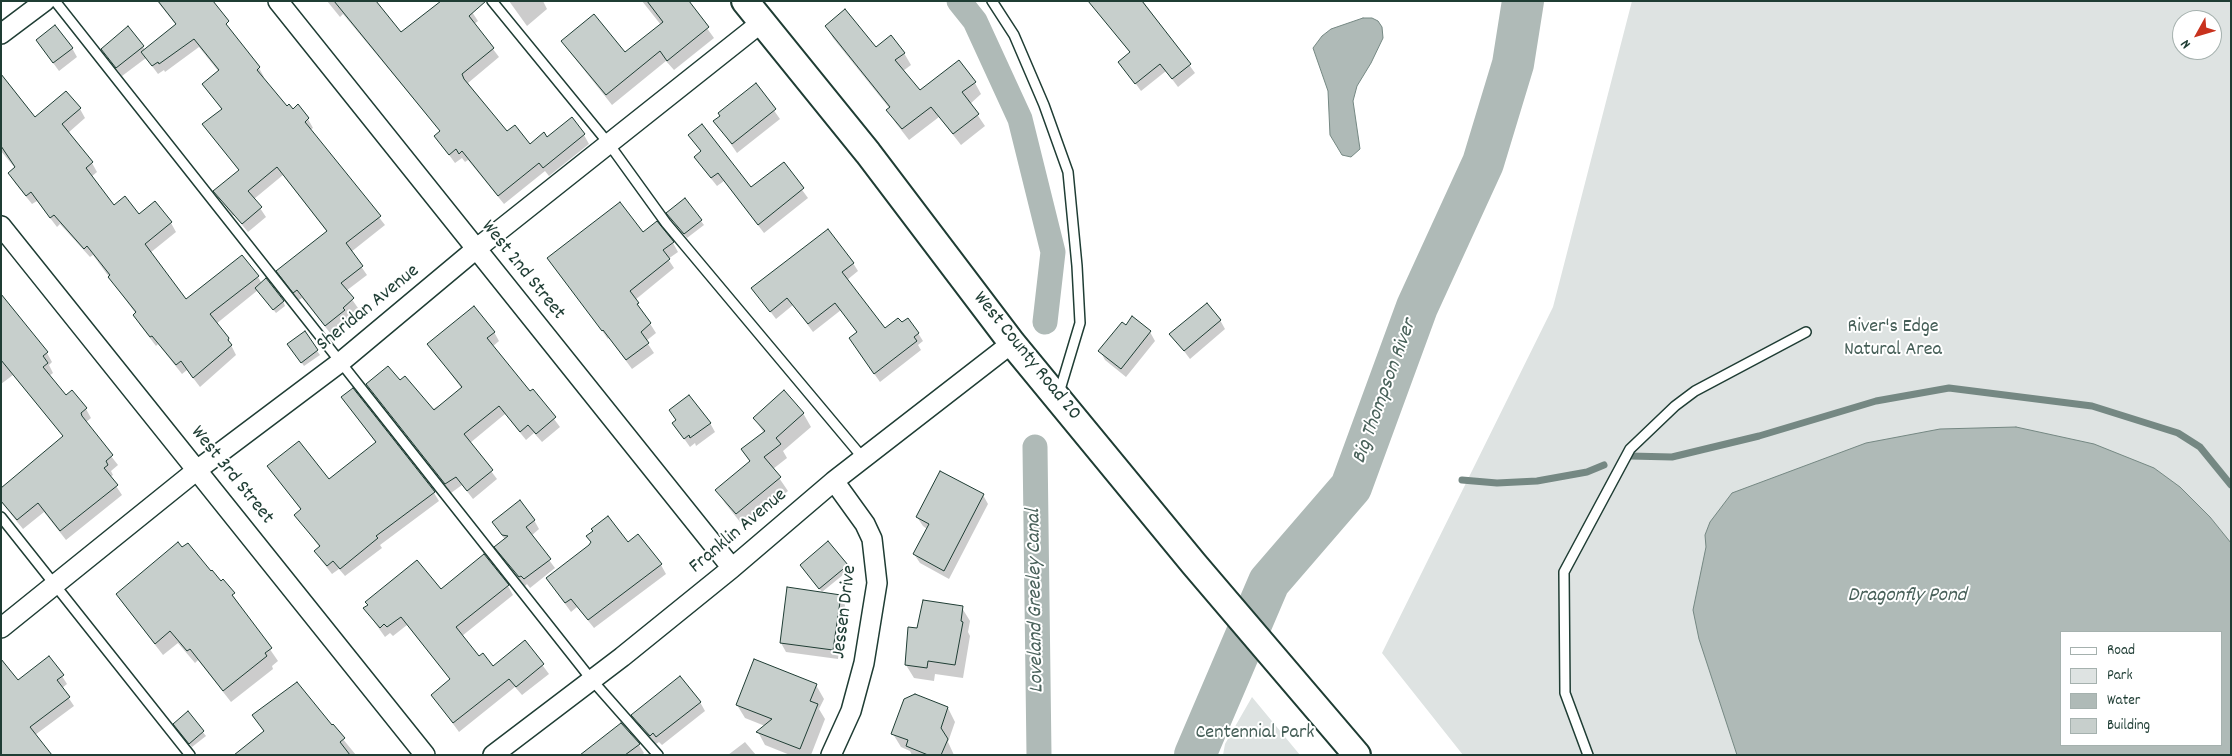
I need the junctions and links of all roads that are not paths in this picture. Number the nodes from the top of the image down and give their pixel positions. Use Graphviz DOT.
graph roads {
  1 [pos="45,1"];
  2 [pos="55,1"];
  3 [pos="278,1"];
  4 [pos="492,1"];
  5 [pos="745,1"];
  6 [pos="992,1"];
  7 [pos="762,22"];
  8 [pos="1,34"];
  9 [pos="610,144"];
  10 [pos="1,226"];
  11 [pos="476,249"];
  12 [pos="1806,332"];
  13 [pos="1012,343"];
  14 [pos="342,361"];
  15 [pos="1057,398"];
  16 [pos="864,458"];
  17 [pos="197,470"];
  18 [pos="834,481"];
  19 [pos="1,517"];
  20 [pos="732,568"];
  21 [pos="56,584"];
  22 [pos="1,628"];
  23 [pos="591,679"];
  24 [pos="190,755"];
  25 [pos="425,755"];
  26 [pos="494,755"];
  27 [pos="658,755"];
  28 [pos="831,755"];
  29 [pos="1357,755"];
  30 [pos="1588,755"];
  1 -- 8 [label="street"];
  2 -- 14 [label="lane"];
  3 -- 11 [label="street, West 2nd Street"];
  4 -- 9 [label="lane"];
  5 -- 7 [label="main road, West County Road 20"];
  6 -- 15 [label="lane"];
  7 -- 9 [label="street, Sheridan Avenue"];
  7 -- 13 [label="main road, West County Road 20"];
  9 -- 11 [label="street, Sheridan Avenue"];
  9 -- 16 [label="lane"];
  10 -- 17 [label="street, West 3rd Street"];
  11 -- 14 [label="street, Sheridan Avenue"];
  11 -- 20 [label="street, West 2nd Street"];
  12 -- 30 [label="lane"];
  13 -- 15 [label="main road, West County Road 20"];
  13 -- 16 [label="street, Franklin Avenue"];
  14 -- 17 [label="street, Sheridan Avenue"];
  14 -- 23 [label="lane"];
  15 -- 29 [label="main road, West County Road 20"];
  16 -- 18 [label="street, Franklin Avenue"];
  17 -- 21 [label="street, Sheridan Avenue"];
  17 -- 25 [label="street, West 3rd Street"];
  18 -- 20 [label="street, Franklin Avenue"];
  18 -- 28 [label="street, Jessen Drive"];
  19 -- 21 [label="lane"];
  20 -- 23 [label="street, Franklin Avenue"];
  21 -- 22 [label="street, Sheridan Avenue"];
  21 -- 24 [label="lane"];
  23 -- 26 [label="street, Franklin Avenue"];
  23 -- 27 [label="lane"];
}
